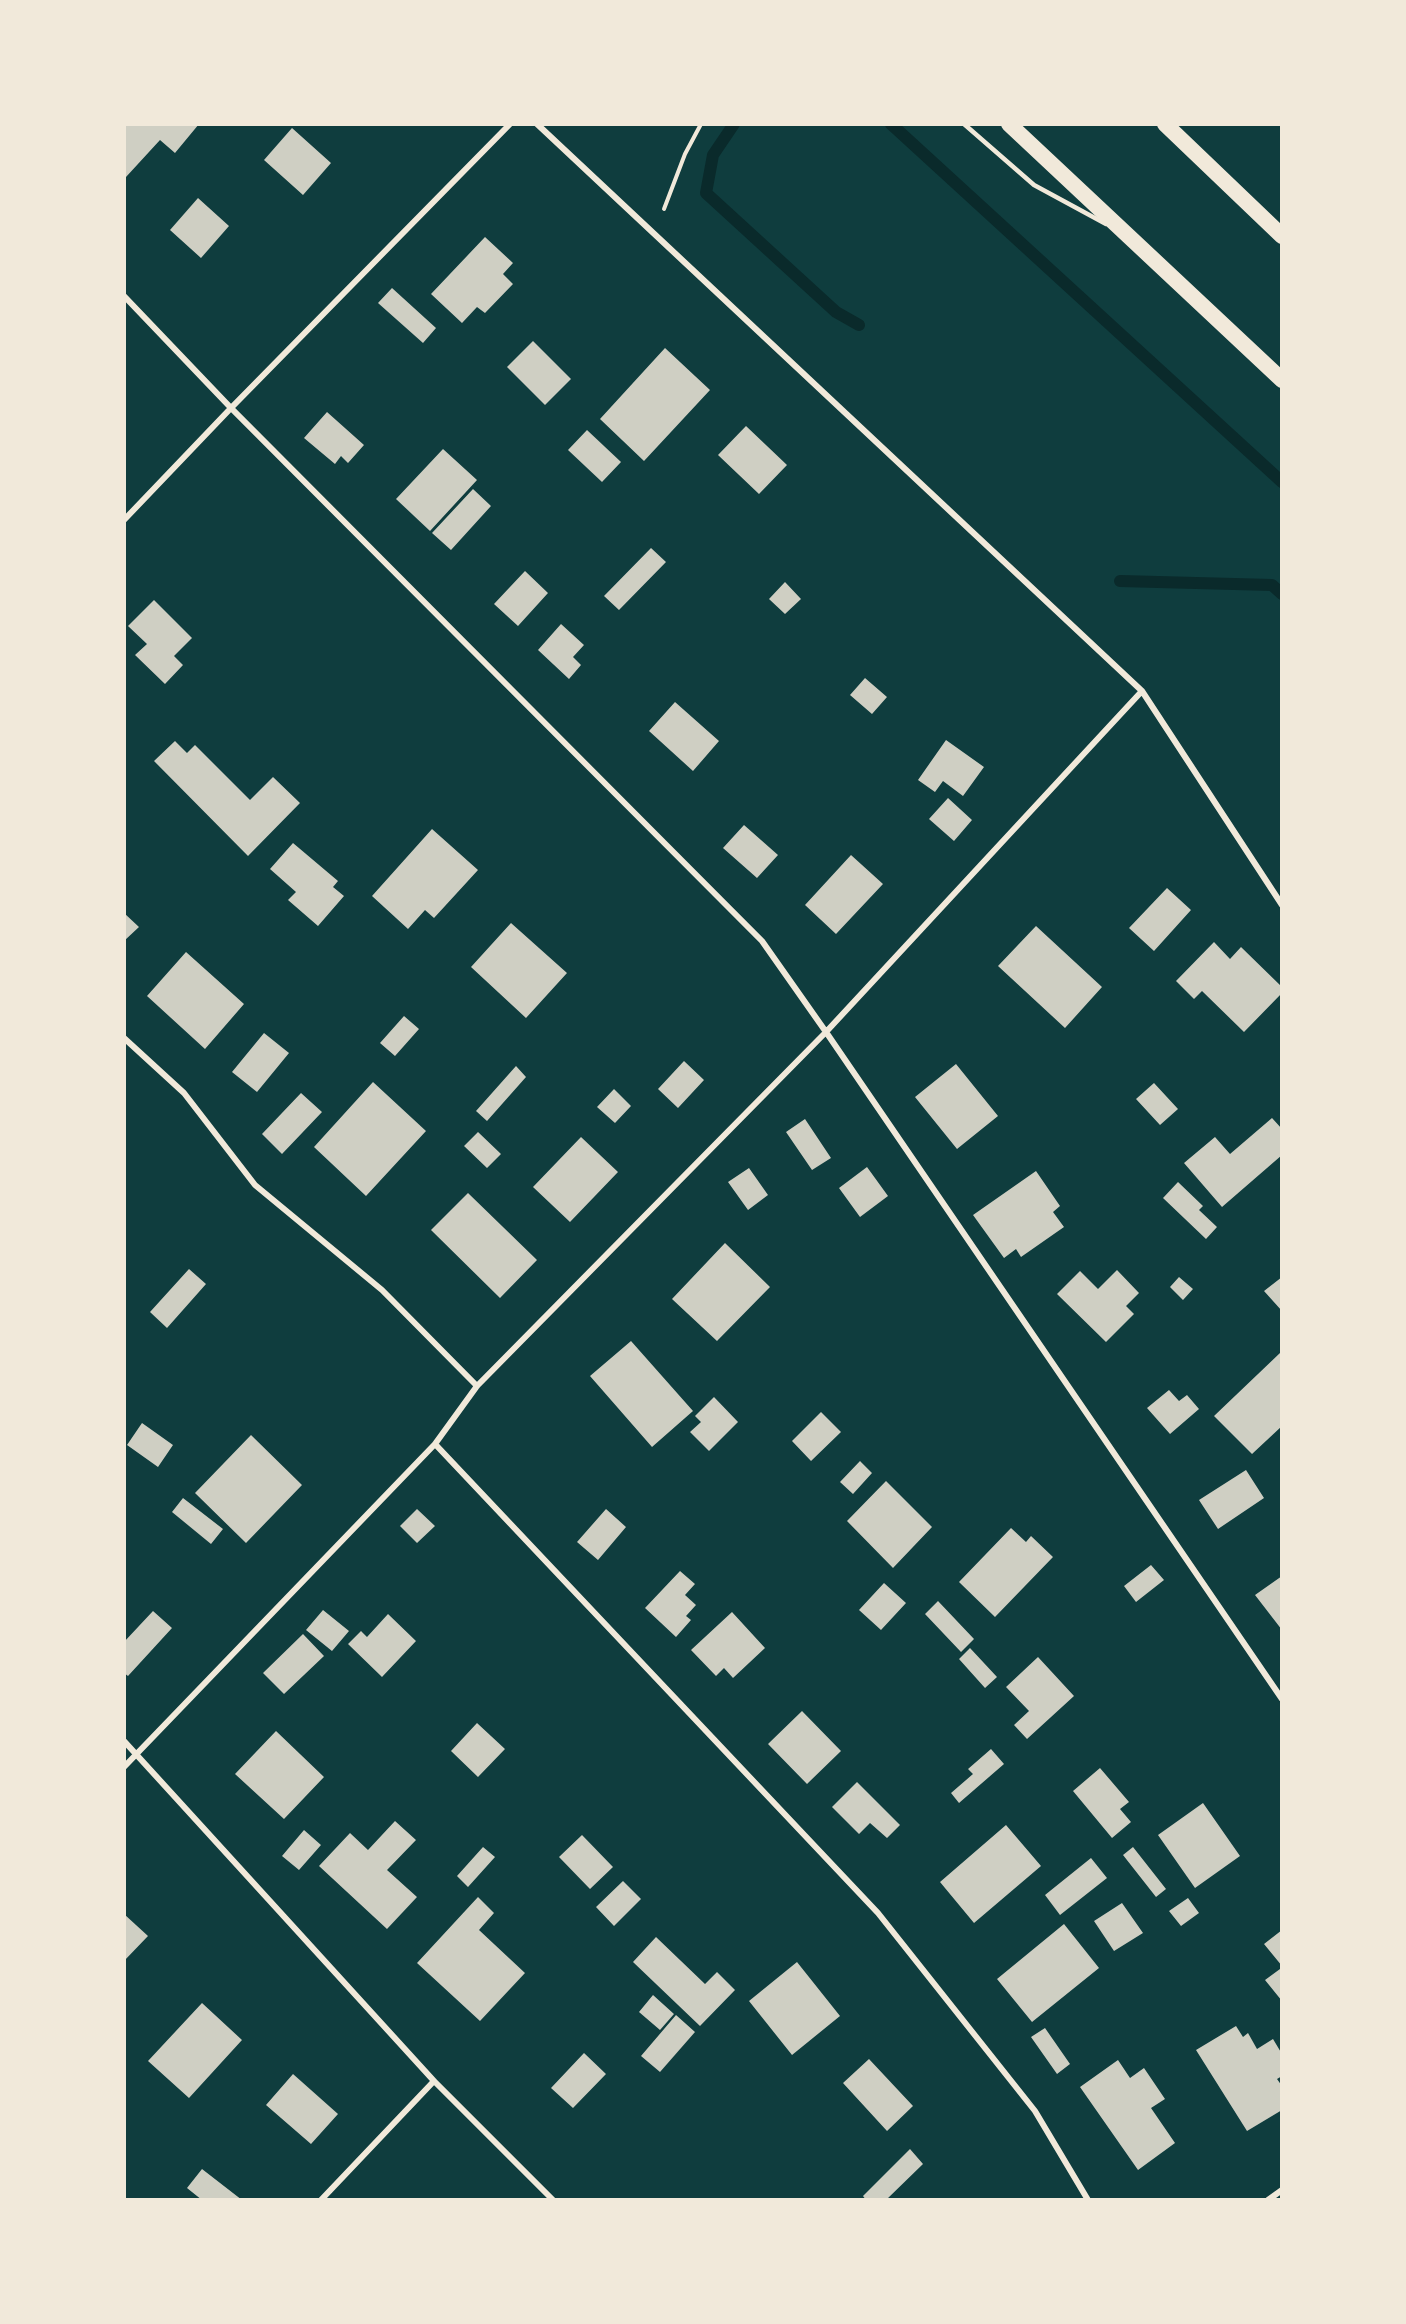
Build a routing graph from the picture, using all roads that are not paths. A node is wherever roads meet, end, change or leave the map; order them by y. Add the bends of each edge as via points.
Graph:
1 (510, 124) edge
2 (537, 124) edge
3 (964, 124) edge
4 (1009, 124) edge
5 (1164, 124) edge
6 (1281, 236) edge
7 (1129, 237) junction
8 (124, 296) edge
9 (1281, 380) edge
10 (231, 408) junction
11 (124, 520) edge
12 (1142, 691) junction
13 (1281, 905) edge
14 (826, 1032) junction
15 (124, 1038) edge
16 (477, 1386) junction
17 (435, 1444) junction
18 (1281, 1699) edge
19 (124, 1741) edge
20 (138, 1754) junction
21 (124, 1767) edge
22 (434, 2081) junction
23 (1281, 2190) edge
24 (321, 2199) edge
25 (553, 2199) edge
26 (1088, 2199) edge
27 (1268, 2199) edge

1 - 10 street
2 - 12 street
3 - 7 lane via 1034,186
4 - 7 highway
5 - 6 highway
7 - 9 highway
8 - 10 street
10 - 11 street
10 - 14 street via 762,941
12 - 13 street
12 - 14 street
14 - 16 street
14 - 18 street
15 - 16 street via 184,1093 255,1185 382,1290
16 - 17 street
17 - 20 street
17 - 26 street via 878,1913 1035,2111
19 - 20 street
20 - 21 street
20 - 22 street
22 - 24 street
22 - 25 street
23 - 27 street

